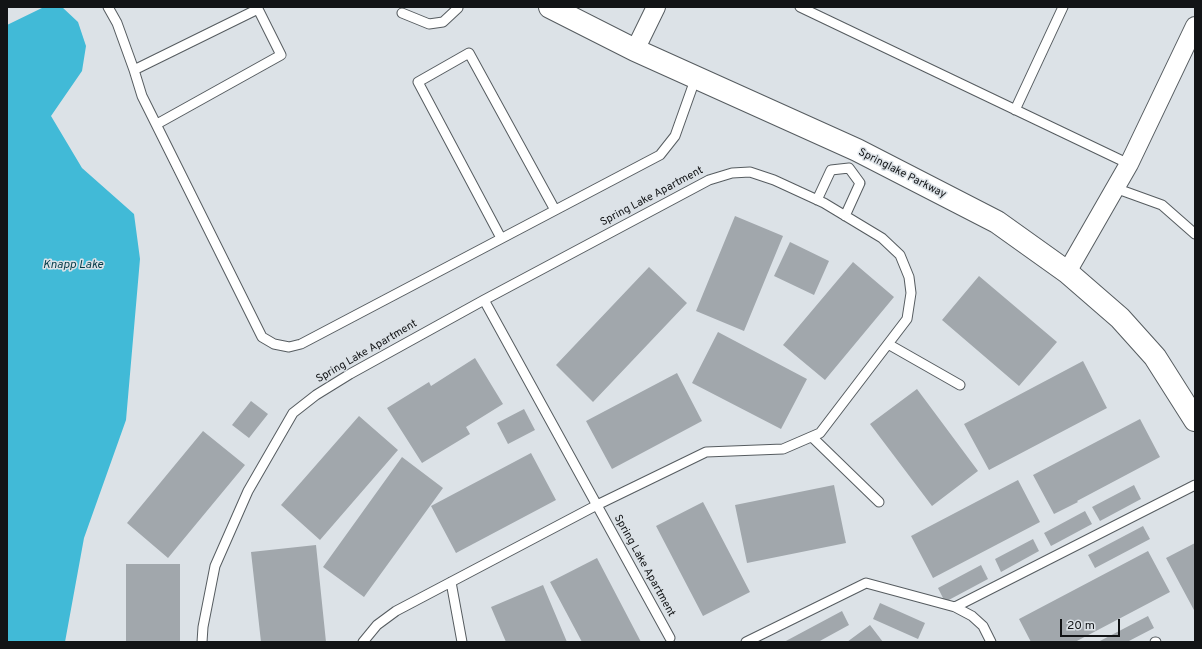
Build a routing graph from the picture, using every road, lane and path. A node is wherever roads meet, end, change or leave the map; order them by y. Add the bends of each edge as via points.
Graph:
1 (108, 7) edge
2 (457, 7) edge
3 (550, 7) edge
4 (656, 7) edge
5 (800, 7) edge
6 (1063, 7) edge
7 (260, 8) edge
8 (402, 13) dead end
9 (1195, 26) edge
10 (635, 50) junction
11 (134, 70) junction
12 (696, 77) junction
13 (1015, 110) junction
14 (157, 124) junction
15 (853, 159) junction
16 (1128, 164) junction
17 (1115, 188) junction
18 (817, 200) junction
19 (555, 210) junction
20 (845, 216) junction
21 (1195, 234) edge
22 (501, 238) junction
23 (1067, 272) junction
24 (484, 300) junction
25 (888, 344) junction
26 (960, 385) dead end
27 (1195, 420) edge
28 (812, 437) junction
29 (1195, 485) edge
30 (879, 502) dead end
31 (597, 506) junction
32 (451, 582) junction
33 (955, 607) junction
34 (670, 638) dead end
35 (202, 642) edge
36 (363, 642) edge
37 (462, 642) edge
38 (746, 642) edge
39 (991, 642) edge

1 - 11 lane via 117,23
2 - 8 lane via 443,22 429,24
3 - 10 street, Springlake Parkway
4 - 10 street
5 - 13 lane
6 - 13 lane
7 - 11 lane
7 - 14 lane via 281,55
9 - 16 street
10 - 12 street, Springlake Parkway
11 - 14 lane via 142,96
12 - 15 street, Springlake Parkway
12 - 19 lane via 675,136 660,155
13 - 16 lane
14 - 22 lane via 262,337 274,344 289,347 301,344
15 - 18 lane via 832,170
15 - 20 lane via 860,183
15 - 23 street, Springlake Parkway via 997,222
16 - 17 street
17 - 21 lane via 1162,205
17 - 23 street
18 - 20 lane, Spring Lake Apartment
18 - 24 lane, Spring Lake Apartment via 750,172 732,173 708,180
19 - 22 lane
19 - 22 lane via 469,53 418,82
20 - 25 lane, Spring Lake Apartment via 882,238 900,255 909,277 911,293 907,319
23 - 27 street, Springlake Parkway via 1120,318 1155,357
24 - 31 lane, Spring Lake Apartment
24 - 35 lane, Spring Lake Apartment via 350,374 293,413 248,492 215,566
25 - 26 lane
25 - 28 lane, Spring Lake Apartment via 820,433
28 - 30 lane
28 - 31 lane, Spring Lake Apartment via 783,448 706,452
29 - 33 lane
31 - 32 lane, Spring Lake Apartment
31 - 34 lane, Spring Lake Apartment
32 - 36 lane, Spring Lake Apartment via 396,611 377,625
32 - 37 lane
33 - 38 lane via 866,583
33 - 39 lane via 972,616 983,626

